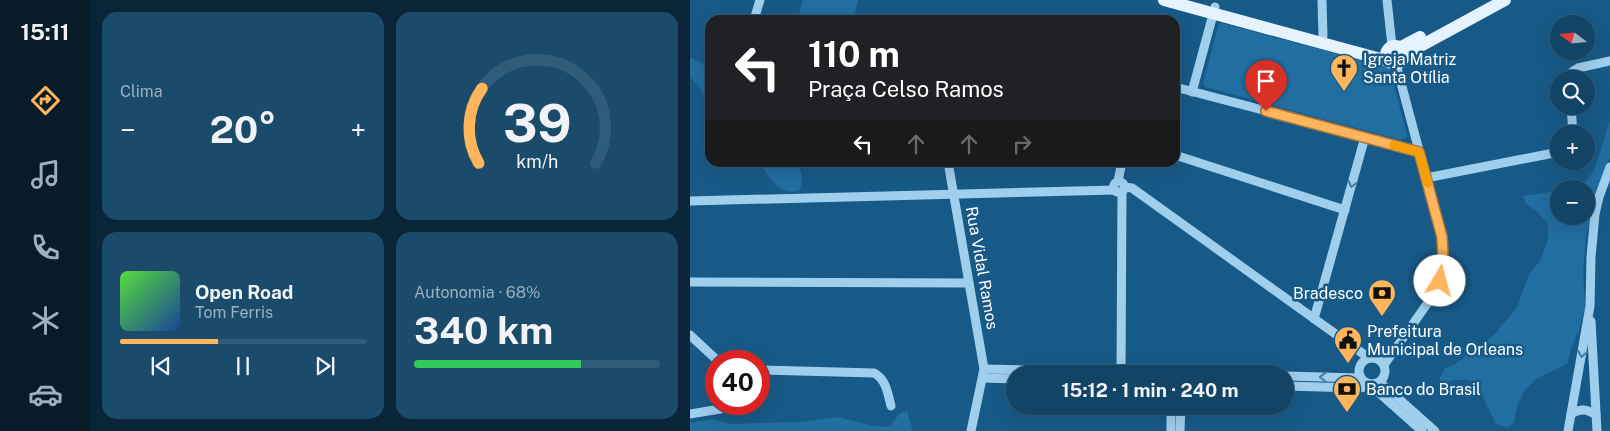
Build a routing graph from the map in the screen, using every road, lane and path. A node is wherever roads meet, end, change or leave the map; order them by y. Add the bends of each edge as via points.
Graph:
1 (760, 0) edge
2 (1167, 0) edge
3 (1190, 0) edge
4 (1322, 0) edge
5 (1387, 0) edge
6 (1488, 0) edge
7 (1506, 0) edge
8 (1214, 10) junction
9 (756, 15) edge
10 (1323, 36) junction
11 (1395, 54) junction
12 (1610, 61) edge
13 (1575, 70) edge
14 (1180, 88) edge
15 (1192, 92) junction
16 (1365, 137) junction
17 (1419, 152) junction
18 (1550, 154) edge
19 (1180, 158) edge
20 (949, 167) edge
21 (1122, 167) edge
22 (1610, 167) edge
23 (1426, 178) junction
24 (1120, 188) junction
25 (954, 194) junction
26 (690, 201) edge
27 (1345, 210) junction
28 (690, 282) edge
29 (970, 283) junction
30 (1590, 306) junction
31 (1314, 319) junction
32 (690, 335) edge
33 (706, 350) edge
34 (1369, 358) junction
35 (1121, 365) edge
36 (1384, 365) junction
37 (770, 370) edge
38 (984, 374) junction
39 (1006, 374) edge
40 (1294, 376) edge
41 (1006, 378) edge
42 (1360, 378) junction
43 (1380, 382) junction
44 (1369, 384) junction
45 (1294, 386) edge
46 (891, 406) dead end
47 (1403, 408) junction
48 (705, 412) edge
49 (690, 414) edge
50 (1572, 414) junction
51 (1171, 415) edge
52 (1180, 415) edge
53 (1596, 415) junction
54 (972, 431) edge
55 (1171, 431) edge
56 (1180, 431) edge
57 (1422, 431) edge
58 (1435, 431) edge
59 (1568, 431) edge
60 (1597, 431) edge

1 - 9 street
2 - 8 main road
3 - 8 main road
4 - 10 street
5 - 11 street
6 - 11 main road
7 - 11 main road
8 - 10 main road
8 - 11 main road
8 - 15 street
10 - 11 main road
11 - 17 street
12 - 13 street
14 - 15 street
15 - 16 street
16 - 17 street
16 -> 27 street
17 - 23 street
18 - 23 street
19 - 27 street
20 - 25 street, Rua Vidal Ramos
21 - 24 street
22 - 30 street via 1594,222
23 - 36 street via 1442,237 1440,281
24 - 25 street
24 - 31 street via 1132,188
24 - 35 street
25 - 26 street
25 - 29 street, Rua Vidal Ramos
27 - 31 street
28 - 29 street
29 - 38 street, Rua Vidal Ramos
30 -> 50 street
30 - 53 street
31 - 34 street
32 - 33 street
34 - 36 street
34 - 42 street via 1360,366
36 - 43 street via 1384,376
37 - 46 street via 874,373 884,382
38 - 39 street
38 - 41 street
38 - 54 street
42 -> 40 street
42 - 44 street
43 - 44 street
43 - 47 street
44 - 45 street via 1357,388
44 - 47 street
47 - 57 street
47 - 58 street
48 - 49 street
50 - 53 street via 1585,410
50 - 59 street
51 - 55 street
52 - 56 street
53 - 60 street

